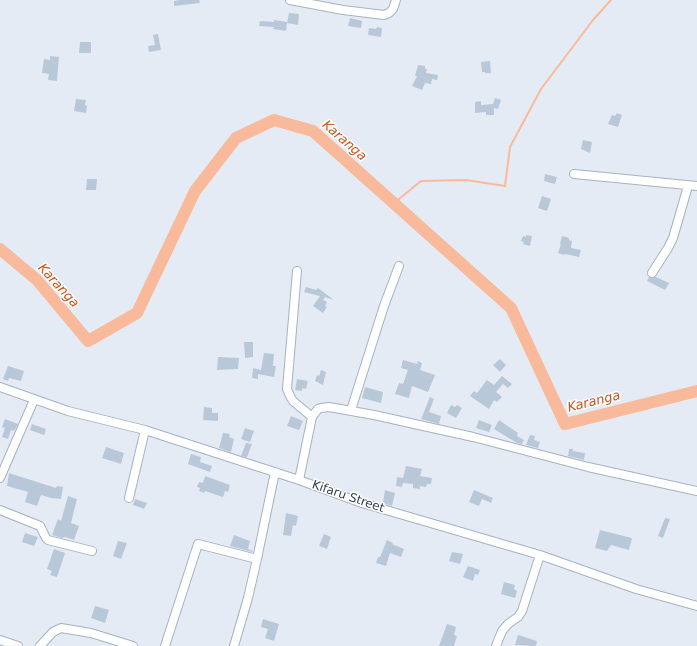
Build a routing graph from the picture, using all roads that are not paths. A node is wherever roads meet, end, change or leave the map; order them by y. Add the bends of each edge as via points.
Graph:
1 (290, 0) edge
2 (396, 0) edge
3 (574, 174) dead end
4 (688, 186) junction
5 (697, 186) edge
6 (399, 266) dead end
7 (298, 271) dead end
8 (652, 273) dead end
9 (0, 387) edge
10 (34, 400) junction
11 (352, 410) junction
12 (312, 417) junction
13 (145, 430) junction
14 (275, 472) junction
15 (0, 478) edge
16 (299, 480) junction
17 (697, 490) edge
18 (129, 498) dead end
19 (0, 510) edge
20 (92, 551) dead end
21 (540, 555) junction
22 (257, 559) junction
23 (697, 606) edge
24 (0, 640) edge
25 (18, 646) edge
26 (40, 646) edge
27 (133, 646) edge
28 (165, 646) edge
29 (234, 646) edge
30 (496, 646) edge

1 - 2 street via 384,15 393,9
3 - 4 street
4 - 5 street
4 - 8 street via 673,238
6 - 11 street
7 - 12 street via 287,389 293,401
9 - 10 street, Kifaru Street
10 - 13 street, Kifaru Street
10 - 15 street
11 - 12 street via 321,408
11 - 17 street via 473,437 588,467
12 - 16 street
13 - 14 street, Kifaru Street
13 - 18 street
14 - 16 street, Kifaru Street
14 - 22 street
16 - 21 street, Kifaru Street via 362,503
19 - 20 street via 40,526 48,540
21 - 23 street, Kifaru Street via 636,589
21 - 30 street via 522,610 518,618 502,631
22 - 28 street via 198,544
22 - 29 street
24 - 25 street
26 - 27 street via 52,632 62,628 91,633

